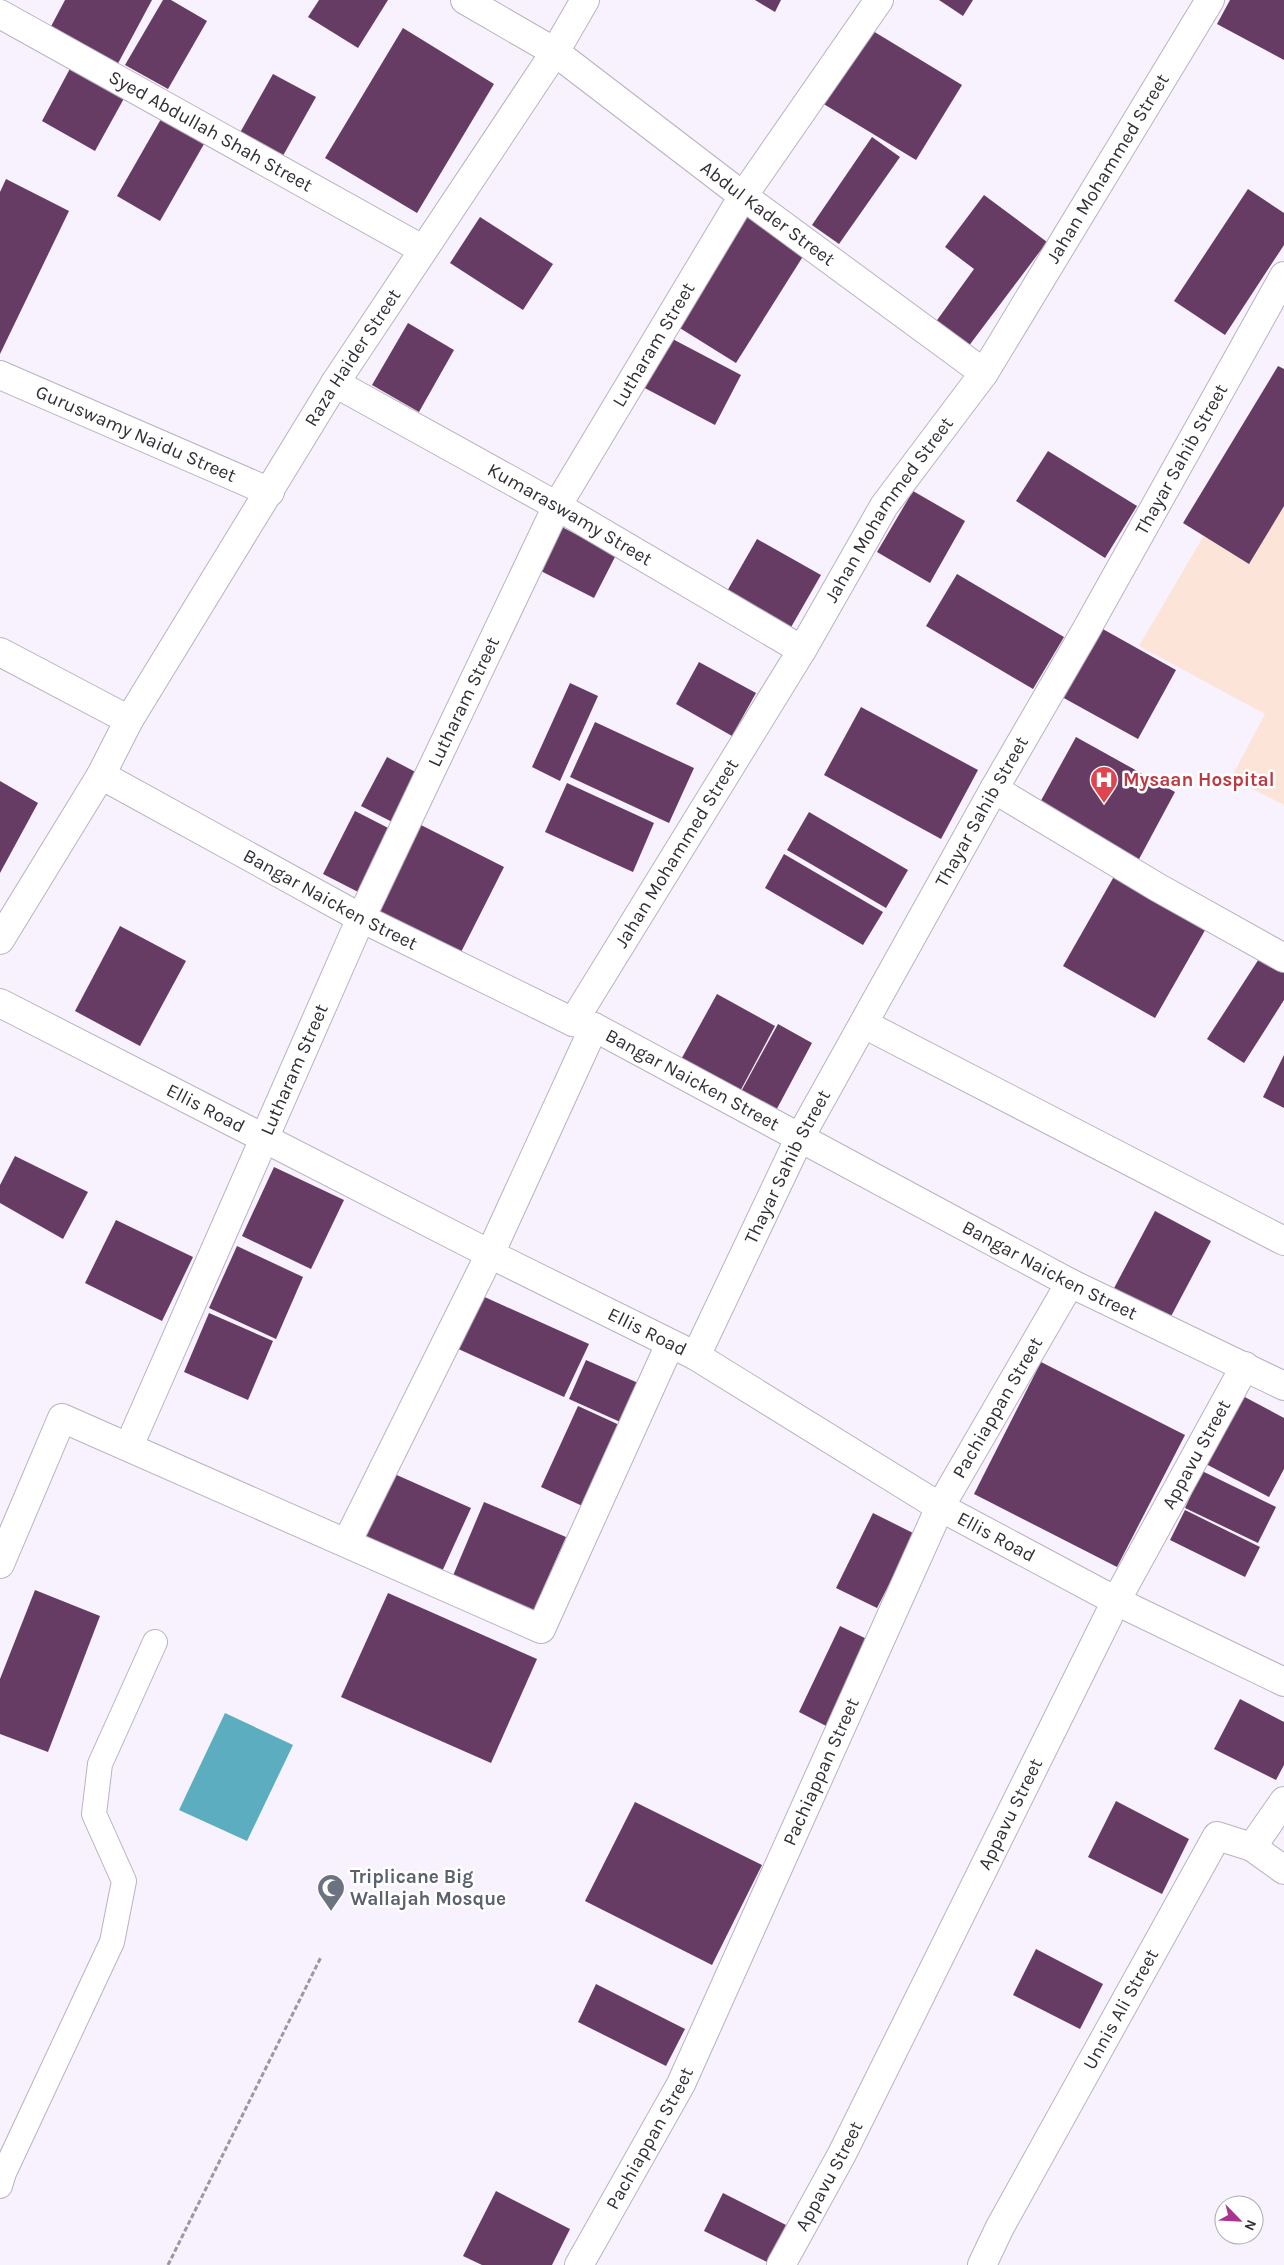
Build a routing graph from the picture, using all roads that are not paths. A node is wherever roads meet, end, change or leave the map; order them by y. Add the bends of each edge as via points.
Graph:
1 (465, 0) edge
2 (585, 0) edge
3 (880, 0) edge
4 (1210, 0) edge
5 (0, 14) edge
6 (555, 52) junction
7 (743, 196) junction
8 (422, 248) junction
9 (1284, 276) edge
10 (984, 373) junction
11 (0, 375) edge
12 (335, 383) junction
13 (270, 492) junction
14 (557, 506) junction
15 (802, 650) junction
16 (0, 652) edge
17 (130, 720) junction
18 (101, 776) junction
19 (994, 789) junction
20 (361, 918) junction
21 (0, 940) edge
22 (1284, 958) edge
23 (0, 1003) edge
24 (584, 1024) junction
25 (864, 1024) junction
26 (264, 1139) junction
27 (800, 1140) junction
28 (1284, 1240) edge
29 (490, 1254) junction
30 (1070, 1283) junction
31 (670, 1344) junction
32 (696, 1356) junction
33 (1245, 1366) junction
34 (1284, 1386) edge
35 (128, 1446) junction
36 (940, 1507) junction
37 (347, 1542) junction
38 (0, 1564) edge
39 (1116, 1601) junction
40 (155, 1642) dead end
41 (1284, 1682) edge
42 (1284, 1801) edge
43 (1252, 1847) junction
44 (1284, 1870) edge
45 (0, 2186) edge
46 (579, 2265) edge
47 (781, 2265) edge
48 (982, 2265) edge

1 - 6 street, Abdul Kader Street
2 - 6 street, Raza Haider Street
3 - 7 street, Lutharam Street
4 - 10 street, Jahan Mohammed Street
5 - 8 street, Syed Abdullah Shah Street
6 - 7 street, Abdul Kader Street
6 - 8 street, Raza Haider Street
7 - 10 street, Abdul Kader Street
7 - 14 street, Lutharam Street
8 - 12 street, Raza Haider Street
9 - 19 street, Thayar Sahib Street
10 - 15 street, Jahan Mohammed Street via 884,506
11 - 13 street, Guruswamy Naidu Street
12 - 13 street, Raza Haider Street
12 - 14 street, Kumaraswamy Street
13 - 17 street, Raza Haider Street
14 - 15 street, Kumaraswamy Street
14 - 20 street, Lutharam Street
15 - 24 street, Jahan Mohammed Street
16 - 17 street
17 - 18 street, Raza Haider Street
18 - 20 street, Bangar Naicken Street
18 - 21 street, Raza Haider Street
19 - 22 street
19 - 25 street, Thayar Sahib Street
20 - 24 street, Bangar Naicken Street
20 - 26 street, Lutharam Street
23 - 26 street, Ellis Road
24 - 27 street, Bangar Naicken Street
24 - 29 street, Jahan Mohammed Street
25 - 27 street, Thayar Sahib Street
25 - 28 street
26 - 29 street, Ellis Road
26 - 35 street, Lutharam Street
27 - 30 street, Bangar Naicken Street
27 - 32 street, Thayar Sahib Street
29 - 31 street, Ellis Road
29 - 37 street, Jahan Mohammed Street
30 - 33 street, Bangar Naicken Street
30 - 36 street, Pachiappan Street
31 - 32 street, Ellis Road
31 - 37 street via 541,1629
32 - 36 street, Ellis Road
33 - 34 street, Bangar Naicken Street
33 - 39 street, Appavu Street
35 - 37 street
35 - 38 street via 62,1418
36 - 39 street, Ellis Road
36 - 46 street, Pachiappan Street via 680,2084
39 - 41 street, Ellis Road
39 - 47 street, Appavu Street via 842,2154
40 - 45 lane via 100,1764 94,1814 124,1881 112,1942
42 - 43 street
43 - 44 street
43 - 48 street, Unnis Ali Street via 1217,1836

